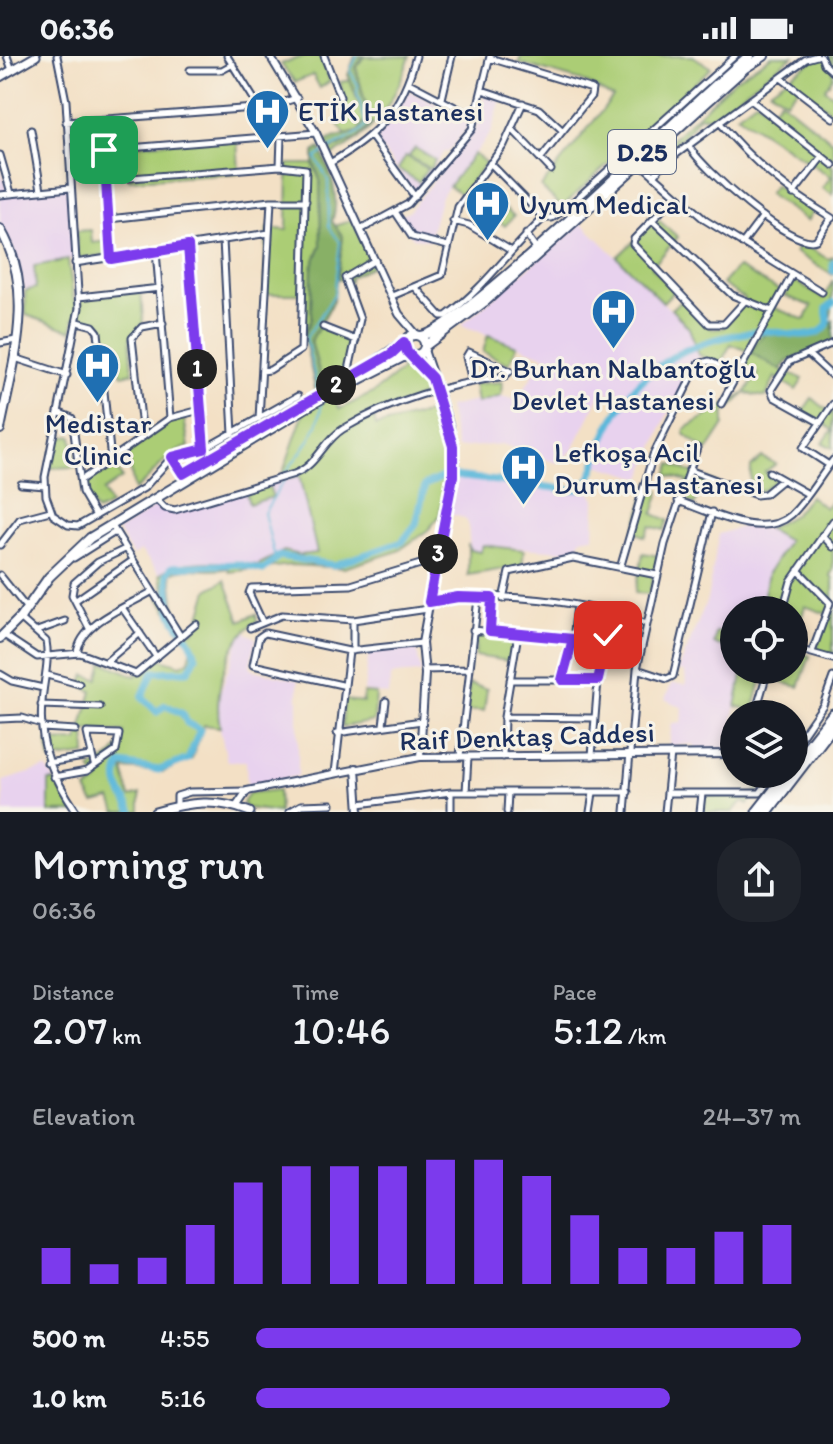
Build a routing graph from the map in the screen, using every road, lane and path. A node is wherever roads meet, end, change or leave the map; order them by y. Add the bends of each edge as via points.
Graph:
1 (7, 56) edge
2 (36, 56) edge
3 (57, 56) edge
4 (227, 56) edge
5 (270, 56) edge
6 (324, 56) edge
7 (416, 56) edge
8 (452, 56) edge
9 (749, 56) edge
10 (764, 56) edge
11 (819, 56) edge
12 (490, 57) edge
13 (732, 57) edge
14 (233, 64) junction
15 (12, 70) junction
16 (190, 70) dead end
17 (833, 72) edge
18 (0, 77) edge
19 (781, 78) junction
20 (409, 83) junction
21 (482, 90) junction
22 (340, 97) dead end
23 (298, 98) junction
24 (442, 99) junction
25 (752, 101) junction
26 (523, 103) junction
27 (259, 107) junction
28 (476, 118) junction
29 (833, 118) edge
30 (102, 120) junction
31 (66, 122) junction
32 (721, 124) junction
33 (512, 129) junction
34 (31, 130) dead end
35 (563, 131) junction
36 (316, 133) junction
37 (371, 136) junction
38 (281, 137) junction
39 (689, 146) junction
40 (104, 150) junction
41 (0, 155) edge
42 (822, 157) junction
43 (541, 158) junction
44 (330, 163) junction
45 (490, 163) junction
46 (640, 163) junction
47 (833, 165) edge
48 (280, 166) junction
49 (551, 170) dead end
50 (654, 176) junction
51 (106, 180) junction
52 (70, 188) junction
53 (41, 190) junction
54 (11, 193) junction
55 (793, 194) junction
56 (0, 195) edge
57 (676, 196) junction
58 (415, 197) junction
59 (271, 201) junction
60 (306, 201) junction
61 (396, 213) junction
62 (763, 216) junction
63 (544, 218) junction
64 (832, 218) edge
65 (109, 219) junction
66 (453, 221) junction
67 (653, 221) junction
68 (0, 229) edge
69 (362, 229) junction
70 (269, 233) junction
71 (526, 234) junction
72 (223, 240) junction
73 (742, 245) junction
74 (188, 246) junction
75 (449, 246) junction
76 (536, 248) junction
77 (510, 250) junction
78 (156, 251) junction
79 (111, 259) junction
80 (375, 260) junction
81 (75, 263) junction
82 (792, 275) junction
83 (415, 287) junction
84 (160, 288) junction
85 (822, 292) dead end
86 (392, 296) junction
87 (79, 297) junction
88 (744, 302) junction
89 (772, 311) junction
90 (399, 314) junction
91 (78, 322) junction
92 (163, 323) junction
93 (323, 327) dead end
94 (418, 335) junction
95 (17, 340) junction
96 (356, 340) junction
97 (405, 341) junction
98 (0, 343) edge
99 (833, 343) edge
100 (424, 348) junction
101 (808, 354) junction
102 (411, 355) junction
103 (14, 358) junction
104 (262, 371) junction
105 (736, 374) junction
106 (67, 375) junction
107 (347, 375) junction
108 (833, 377) edge
109 (331, 378) dead end
110 (432, 378) junction
111 (472, 381) junction
112 (436, 388) junction
113 (327, 392) junction
114 (298, 396) dead end
115 (315, 400) junction
116 (721, 404) dead end
117 (833, 404) edge
118 (200, 410) junction
119 (60, 413) junction
120 (170, 418) junction
121 (259, 420) junction
122 (819, 422) junction
123 (0, 429) edge
124 (233, 434) junction
125 (143, 437) junction
126 (697, 448) dead end
127 (204, 449) junction
128 (172, 457) junction
129 (111, 461) junction
130 (831, 463) edge
131 (689, 470) junction
132 (769, 472) dead end
133 (183, 474) junction
134 (81, 480) junction
135 (782, 480) junction
136 (21, 484) dead end
137 (45, 486) junction
138 (808, 494) junction
139 (154, 497) junction
140 (678, 501) junction
141 (50, 511) junction
142 (712, 512) junction
143 (96, 516) junction
144 (833, 521) edge
145 (113, 528) junction
146 (822, 535) junction
147 (0, 545) edge
148 (833, 547) edge
149 (125, 549) junction
150 (73, 559) dead end
151 (437, 559) junction
152 (132, 561) junction
153 (621, 565) junction
154 (798, 570) junction
155 (0, 575) edge
156 (657, 575) junction
157 (151, 592) junction
158 (788, 596) edge
159 (478, 598) junction
160 (492, 598) junction
161 (503, 599) junction
162 (76, 600) junction
163 (24, 605) junction
164 (577, 605) junction
165 (428, 606) junction
166 (123, 609) junction
167 (20, 618) junction
168 (353, 620) junction
169 (65, 621) dead end
170 (262, 621) junction
171 (196, 624) dead end
172 (647, 624) junction
173 (89, 628) junction
174 (250, 628) dead end
175 (473, 630) junction
176 (37, 631) junction
177 (490, 631) junction
178 (140, 633) junction
179 (518, 634) junction
180 (1, 635) edge
181 (608, 635) dead end
182 (182, 636) junction
183 (573, 639) junction
184 (422, 643) junction
185 (351, 651) junction
186 (808, 651) edge
187 (812, 652) junction
188 (77, 653) junction
189 (155, 655) junction
190 (48, 657) junction
191 (833, 659) edge
192 (106, 661) junction
193 (468, 669) junction
194 (637, 669) junction
195 (424, 670) junction
196 (47, 675) junction
197 (1, 677) edge
198 (833, 677) edge
199 (510, 680) junction
200 (562, 680) junction
201 (598, 680) junction
202 (79, 684) dead end
203 (342, 685) junction
204 (43, 688) junction
205 (386, 701) dead end
206 (41, 705) junction
207 (100, 707) dead end
208 (833, 714) edge
209 (504, 717) junction
210 (594, 718) junction
211 (0, 719) edge
212 (422, 721) junction
213 (383, 725) junction
214 (42, 726) junction
215 (833, 726) edge
216 (76, 730) dead end
217 (808, 731) edge
218 (337, 733) junction
219 (808, 739) edge
220 (671, 754) junction
221 (720, 754) edge
222 (90, 756) junction
223 (460, 756) junction
224 (631, 756) junction
225 (420, 757) junction
226 (468, 757) junction
227 (503, 757) junction
228 (592, 757) junction
229 (47, 763) junction
230 (94, 764) junction
231 (356, 768) junction
232 (335, 773) junction
233 (54, 777) junction
234 (764, 788) edge
235 (776, 788) edge
236 (247, 791) junction
237 (451, 792) junction
238 (466, 792) junction
239 (628, 792) junction
240 (508, 793) junction
241 (593, 793) junction
242 (668, 793) junction
243 (702, 794) junction
244 (331, 804) dead end
245 (359, 804) junction
246 (177, 805) junction
247 (236, 807) junction
248 (77, 812) edge
249 (155, 812) edge
250 (250, 812) edge
251 (289, 812) edge
252 (359, 812) edge
253 (451, 812) edge
254 (507, 812) edge
255 (590, 812) edge
256 (625, 812) edge
257 (665, 812) edge
258 (700, 812) edge
259 (757, 812) edge
260 (767, 812) edge

1 - 15 street
2 - 15 main road
3 - 31 street
4 - 14 street
5 - 23 street
6 - 22 street
7 - 20 street
8 - 24 street
9 - 76 main road, D.25
10 - 46 main road, D.25
11 - 17 street
11 - 19 street
12 - 21 street
12 - 35 street via 593,89
13 - 63 street via 565,209
14 - 16 street via 222,70
14 - 27 street
15 - 18 main road
19 - 25 street
19 - 29 street
20 - 24 street
20 - 37 street via 389,118
21 - 26 street
21 - 28 street
23 - 27 street
23 - 36 street
24 - 28 street
25 - 32 street
25 - 42 street
26 - 33 street
26 - 35 street via 545,112
27 - 30 street
28 - 58 street
30 - 31 street
30 - 40 street
31 - 52 street
32 - 39 street
32 - 55 street via 755,163
33 - 43 street
33 - 45 street
34 - 53 street
35 - 43 street
36 - 38 street
36 - 44 street
37 - 44 street
37 - 58 street
38 - 40 street
38 - 48 street
39 - 50 street
39 - 62 street via 723,184
40 - 51 street
41 - 54 street
42 - 47 street
42 - 55 street
43 - 49 street
44 - 69 street
45 - 63 street
45 - 66 street
46 - 50 street
46 - 100 main road, D.25 via 614,193
48 - 51 street
48 - 60 street via 306,169
50 - 57 street
51 - 65 street
52 - 53 street
52 - 81 street
53 - 54 street
54 - 56 street
55 - 64 street
57 - 67 street
57 - 73 street
58 - 61 street
59 - 60 street
59 - 65 street
59 - 70 street
60 - 104 street via 301,350
61 - 69 street
61 - 75 street via 410,237
62 - 64 street via 811,243
62 - 73 street
63 - 71 street
65 - 79 street
66 - 75 street
66 - 77 street
67 - 88 street
67 - 88 street via 633,244 709,324 724,324
68 - 95 main road via 20,283
69 - 80 street
70 - 72 street
70 - 104 street
71 - 76 street
71 - 77 street
72 - 74 street
72 - 124 street
73 - 82 street
74 - 78 street
74 - 118 street
75 - 83 street via 441,276
76 - 94 main road, D.25 via 439,329
77 - 83 street via 491,279 446,316
78 - 79 street
78 - 84 street
79 - 81 street
80 - 86 street
80 - 96 street via 345,279 360,313
81 - 87 street
82 - 85 street
82 - 89 street
83 - 86 street
84 - 87 street
84 - 92 street
86 - 90 street
87 - 91 street
88 - 89 street
89 - 105 street
90 - 94 street
90 - 97 street
91 - 106 street
91 - 129 street via 98,332
92 - 120 street
92 - 125 street via 140,327 132,338
93 - 96 street
94 - 97 main road, D.25
94 - 100 main road
95 - 98 street
95 - 103 main road
96 - 107 street
97 - 102 main road
97 - 107 main road, D.25 via 391,354
99 - 101 street
100 - 102 main road, D.25
100 - 110 street
101 - 108 street
101 - 122 street via 789,362 771,394
102 - 110 street
102 - 113 main road, D.25
103 - 106 street
103 - 123 main road
104 - 121 street
105 - 116 street
105 - 153 street via 709,361 698,364 653,455
106 - 119 street
107 - 109 street
107 - 113 main road, D.25
110 - 112 street
111 - 111 street via 469,352 510,374
111 - 112 street
112 - 139 street via 334,435 309,467 294,474 175,510
112 - 151 street via 451,433 454,467
113 - 115 main road, D.25
114 - 121 street
115 - 133 main road, D.25
115 - 139 main road, D.25
117 - 122 street
118 - 120 street
118 - 127 street
119 - 134 street via 73,420
119 - 137 street
120 - 125 street
121 - 124 street
122 - 130 street via 803,448
124 - 127 street
125 - 129 street
126 - 131 street
127 - 128 street
128 - 133 street
128 - 143 street via 147,486
129 - 134 street
130 - 138 street
131 - 135 street via 756,495
131 - 140 street
132 - 135 street
133 - 163 main road, D.25 via 78,542
134 - 143 street
135 - 138 street
136 - 137 street
137 - 141 street
138 - 142 street via 774,525 756,526
139 - 145 main road, D.25
140 - 142 street
140 - 156 street
141 - 143 street via 73,527
141 - 147 street via 20,519
142 - 194 street via 673,676 667,679
144 - 146 street
145 - 149 street
145 - 150 street
145 - 167 main road, D.25 via 73,553
146 - 148 street
146 - 154 street
149 - 152 street
149 - 162 street via 76,578
151 - 165 street
151 - 170 street via 351,585 251,588
152 - 157 street
152 - 162 street
153 - 156 street
153 - 161 street via 573,558 511,572
154 - 158 street
154 - 187 street via 830,603
155 - 163 street
156 - 172 street
157 - 166 street
157 - 182 street
159 - 160 street
159 - 165 street
159 - 175 street
160 - 161 street
160 - 177 street
161 - 164 street
162 - 173 street
163 - 180 main road, D.25
164 - 172 street
164 - 183 street
165 - 168 street
165 - 184 street
166 - 173 street
166 - 178 street
167 - 176 street
167 - 180 main road, D.25
168 - 170 street via 287,615
168 - 185 street
169 - 176 street
170 - 174 street
171 - 182 street
172 - 194 street
173 - 188 street
175 - 177 street
175 - 193 street
176 - 190 street via 46,641
177 - 179 street
178 - 189 street
178 - 192 street
179 - 183 street
179 - 199 street
180 - 190 street via 31,654
181 - 201 street
182 - 189 street
183 - 200 street
184 - 185 street
184 - 195 street
185 - 203 street
185 - 203 street via 265,633 259,637 253,662 257,667
186 - 187 street
187 - 191 street
188 - 190 street
188 - 192 street
189 - 192 street via 136,674
190 - 196 street
193 - 195 street
193 - 223 street
194 - 224 street
195 - 212 street
196 - 202 street
196 - 204 street
197 - 204 street
198 - 217 street
199 - 200 street
199 - 209 street
200 - 201 street
201 - 210 street
203 - 218 street
204 - 206 street
205 - 213 street
206 - 207 street
206 - 214 street
208 - 219 highway
209 - 210 street
209 - 227 street
210 - 228 street
211 - 214 street via 22,718
212 - 213 street
212 - 225 street
213 - 218 street
214 - 216 street
214 - 229 street
215 - 260 highway
218 - 232 street
220 - 221 street, Raif Denktaş Caddesi
220 - 224 street, Raif Denktaş Caddesi
220 - 242 street
222 - 229 street
222 - 230 street
222 - 230 street via 88,732 119,734 116,751
223 - 225 street, Raif Denktaş Caddesi
223 - 226 street, Raif Denktaş Caddesi
224 - 228 street, Raif Denktaş Caddesi
224 - 239 street
225 - 231 street, Raif Denktaş Caddesi
226 - 227 street, Raif Denktaş Caddesi
226 - 238 street
227 - 228 street, Raif Denktaş Caddesi
229 - 233 street
230 - 233 street via 87,771
231 - 232 street, Raif Denktaş Caddesi
231 - 245 street
232 - 236 street, Raif Denktaş Caddesi
233 - 248 street
234 - 243 street via 760,793
235 - 259 highway
236 - 246 street via 190,792 177,796
236 - 247 street
237 - 238 street
237 - 245 street
237 - 253 street
238 - 240 street
239 - 241 street
239 - 256 street
240 - 241 street
240 - 254 street
241 - 255 street
242 - 243 street
242 - 257 street
243 - 258 street
244 - 251 street via 301,805
245 - 252 street
246 - 247 main road via 205,801
246 - 249 main road
247 - 250 main road

